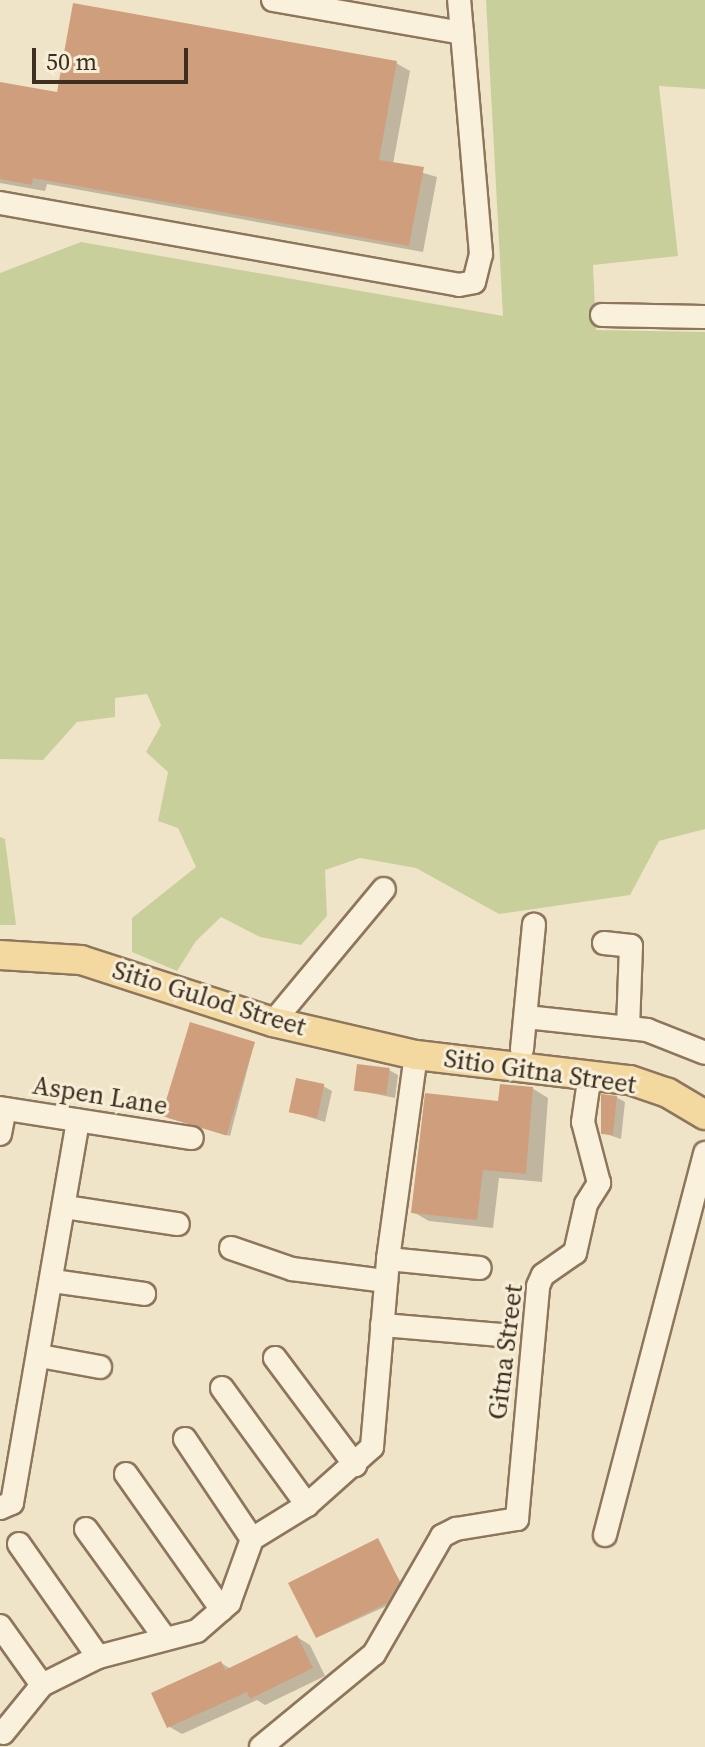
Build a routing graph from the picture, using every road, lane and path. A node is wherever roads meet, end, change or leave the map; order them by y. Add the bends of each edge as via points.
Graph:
1 (273, 0) edge
2 (459, 0) edge
3 (462, 33) junction
4 (0, 203) edge
5 (602, 315) dead end
6 (705, 317) edge
7 (384, 889) dead end
8 (534, 925) dead end
9 (604, 943) dead end
10 (0, 955) edge
11 (526, 1017) junction
12 (273, 1022) junction
13 (628, 1027) junction
14 (522, 1049) dead end
15 (705, 1053) edge
16 (416, 1055) junction
17 (590, 1074) junction
18 (2, 1109) edge
19 (705, 1115) edge
20 (78, 1121) junction
21 (0, 1134) edge
22 (192, 1138) dead end
23 (705, 1153) edge
24 (65, 1207) junction
25 (178, 1224) dead end
26 (231, 1248) dead end
27 (480, 1268) dead end
28 (387, 1270) junction
29 (53, 1281) junction
30 (144, 1294) dead end
31 (382, 1325) junction
32 (502, 1335) dead end
33 (40, 1356) junction
34 (275, 1358) dead end
35 (100, 1367) dead end
36 (222, 1388) dead end
37 (185, 1439) dead end
38 (355, 1465) junction
39 (126, 1474) dead end
40 (307, 1505) junction
41 (0, 1508) edge
42 (86, 1529) dead end
43 (605, 1535) dead end
44 (252, 1539) junction
45 (19, 1544) dead end
46 (222, 1610) junction
47 (0, 1626) edge
48 (165, 1638) junction
49 (98, 1657) junction
50 (42, 1685) junction
51 (3, 1733) dead end
52 (261, 1747) edge

1 - 3 street
2 - 3 street
3 - 4 street via 481,254 474,282 459,285
5 - 6 street
7 - 12 street
8 - 11 street
9 - 13 street via 631,946
10 - 12 main road, Sitio Gulod Street via 81,960
11 - 13 street
11 - 14 street
12 - 16 main road, Sitio Gulod Street
13 - 15 street
16 - 17 main road, Sitio Gitna Street
16 - 28 street
17 - 19 main road, Sitio Gitna Street via 668,1093
17 - 52 street, Gitna Street via 583,1122 598,1191 586,1204 575,1253 543,1275 538,1286 517,1519 442,1536 374,1654
18 - 20 street, Aspen Lane
18 - 21 street
20 - 22 street, Aspen Lane
20 - 24 street
23 - 43 street
24 - 25 street
24 - 29 street
26 - 28 street via 292,1269
27 - 28 street
28 - 31 street
29 - 30 street
29 - 33 street
31 - 32 street
31 - 38 street via 372,1447
33 - 35 street
33 - 41 street via 12,1503
34 - 38 street
36 - 40 street
37 - 44 street
38 - 40 street
39 - 46 street
40 - 44 street
42 - 48 street
44 - 46 street
45 - 49 street
46 - 48 street via 197,1631
47 - 50 street
48 - 49 street
49 - 50 street
50 - 51 street

